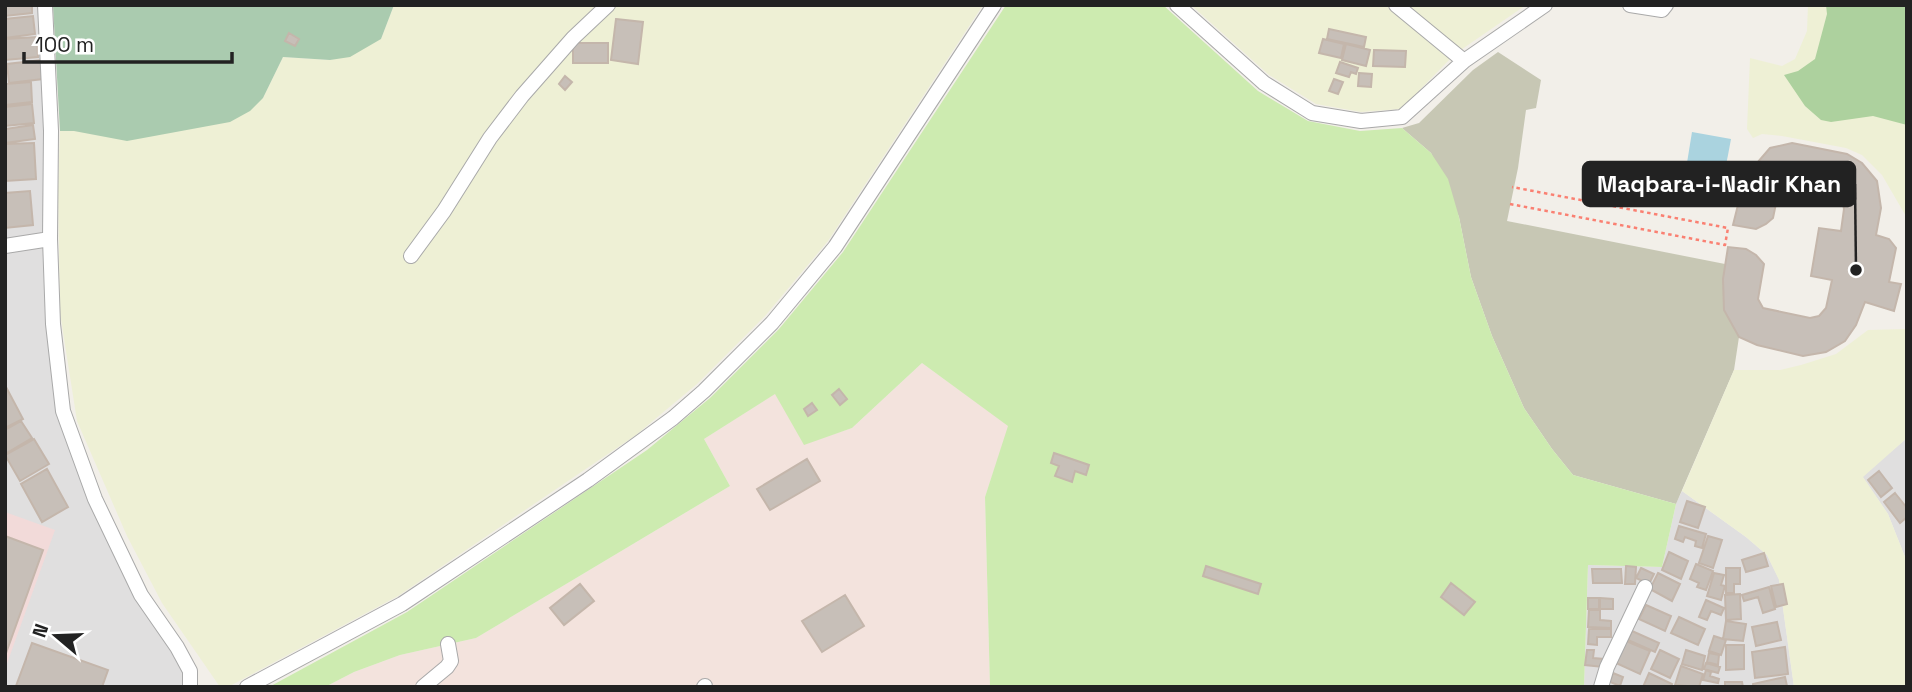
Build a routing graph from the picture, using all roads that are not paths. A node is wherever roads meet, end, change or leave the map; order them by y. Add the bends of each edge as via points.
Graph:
1 (45, 5) edge
2 (608, 5) edge
3 (994, 5) edge
4 (1177, 5) edge
5 (1396, 5) edge
6 (1545, 5) edge
7 (1630, 5) edge
8 (1666, 5) edge
9 (1464, 61) junction
10 (50, 239) junction
11 (5, 246) edge
12 (411, 256) dead end
13 (1645, 587) dead end
14 (447, 644) dead end
15 (266, 683) edge
16 (190, 687) edge
17 (247, 687) edge
18 (422, 687) edge
19 (1601, 687) edge

1 - 10 street
2 - 12 street via 522,96
3 - 15 street via 835,247 772,323 704,391 599,473 402,604
4 - 9 street via 1264,83 1312,113 1361,121 1402,117
5 - 9 street
6 - 9 street
7 - 8 street via 1662,10
10 - 11 street
10 - 16 street via 63,411 95,499 142,595 190,671
13 - 19 street
14 - 18 street via 451,661
15 - 17 street

